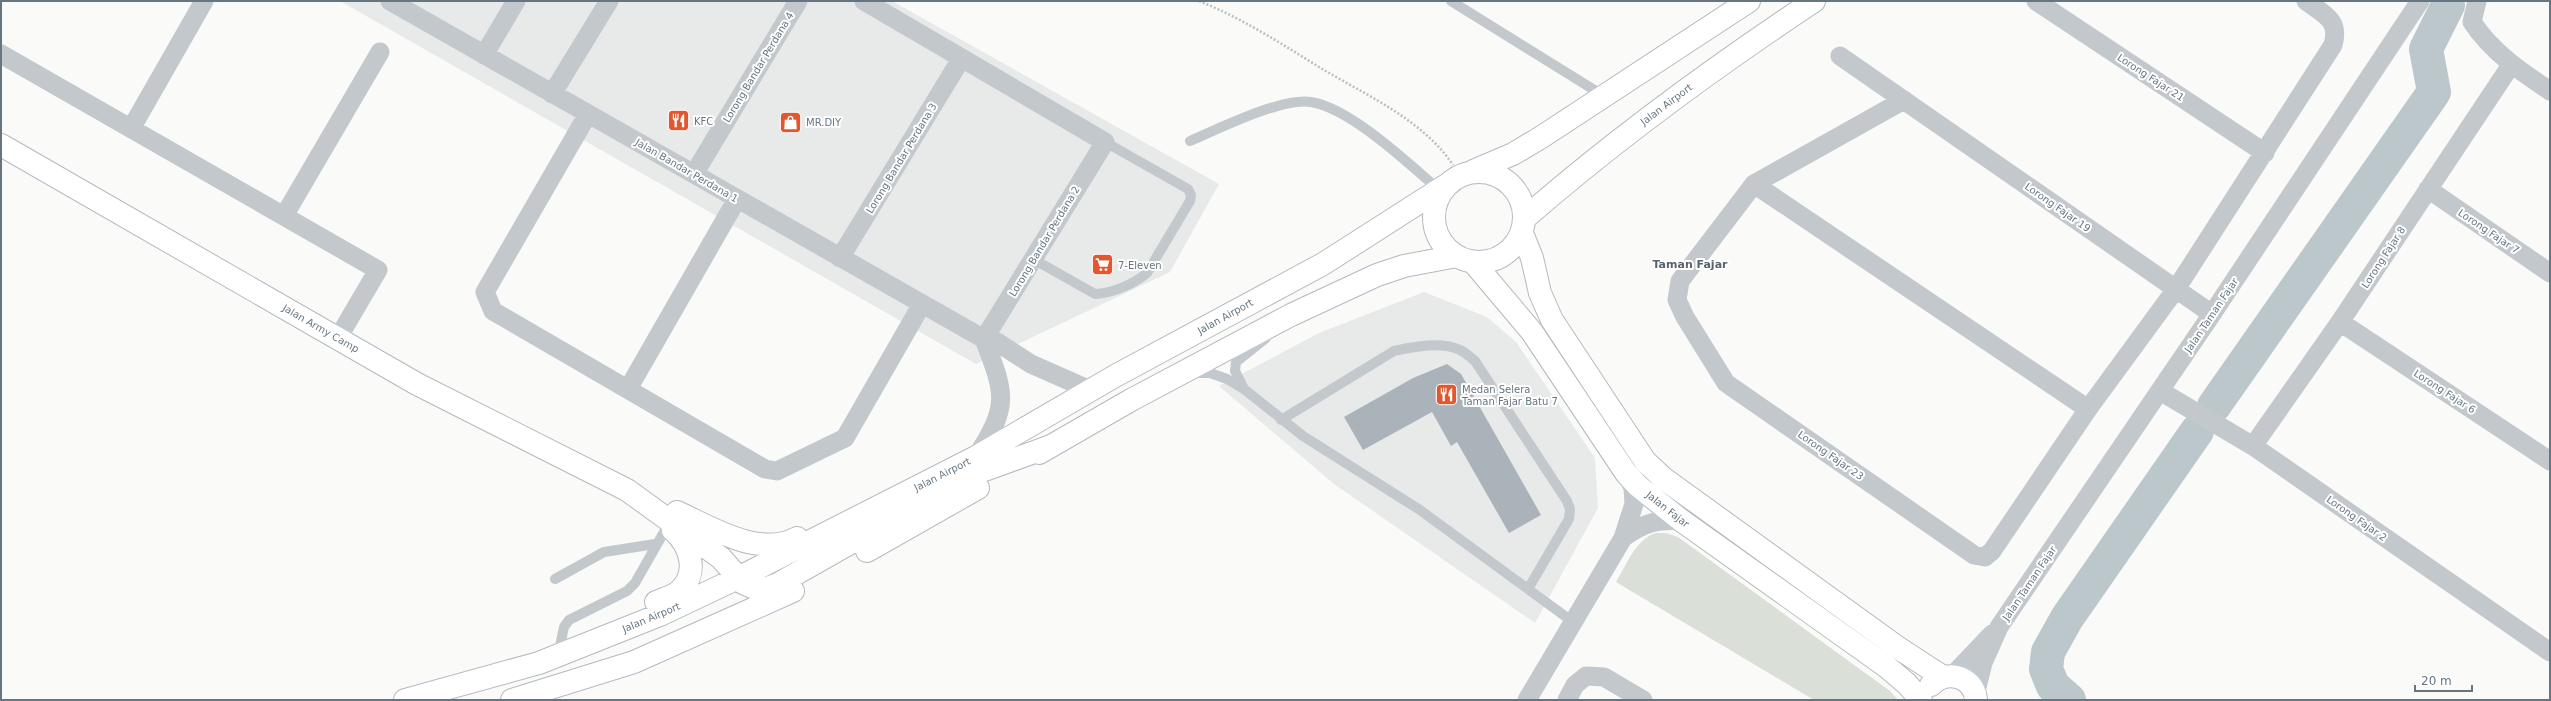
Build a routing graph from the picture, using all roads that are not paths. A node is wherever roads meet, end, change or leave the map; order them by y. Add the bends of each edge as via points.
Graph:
1 (204, 1) edge
2 (390, 1) edge
3 (516, 1) edge
4 (609, 1) edge
5 (798, 1) edge
6 (864, 1) edge
7 (1451, 1) edge
8 (1750, 1) edge
9 (1814, 1) edge
10 (2036, 1) edge
11 (2306, 1) edge
12 (2420, 1) edge
13 (2477, 1) edge
14 (380, 52) dead end
15 (1, 54) edge
16 (484, 55) junction
17 (1840, 56) dead end
18 (961, 59) junction
19 (2511, 65) junction
20 (2550, 91) edge
21 (552, 94) junction
22 (1604, 96) junction
23 (1904, 100) junction
24 (588, 114) junction
25 (132, 128) junction
26 (1190, 141) dead end
27 (1105, 142) junction
28 (1, 145) edge
29 (2265, 153) junction
30 (694, 174) junction
31 (1455, 180) junction
32 (1754, 184) junction
33 (2428, 189) junction
34 (737, 199) junction
35 (284, 216) junction
36 (1524, 225) junction
37 (840, 258) junction
38 (1033, 259) junction
39 (1465, 259) junction
40 (2550, 273) edge
41 (2176, 289) junction
42 (922, 304) junction
43 (2212, 314) junction
44 (1291, 315) junction
45 (2340, 322) junction
46 (338, 338) junction
47 (984, 339) junction
48 (1176, 376) junction
49 (628, 389) junction
50 (1244, 389) junction
51 (1090, 390) junction
52 (2160, 391) junction
53 (2088, 409) junction
54 (1281, 420) junction
55 (1051, 446) junction
56 (2253, 446) junction
57 (976, 457) junction
58 (2550, 461) edge
59 (1626, 473) junction
60 (627, 490) junction
61 (889, 501) junction
62 (644, 503) junction
63 (1682, 521) junction
64 (668, 525) junction
65 (1623, 538) junction
66 (655, 544) junction
67 (740, 577) junction
68 (555, 579) dead end
69 (1528, 589) junction
70 (1573, 622) junction
71 (1999, 627) junction
72 (560, 646) junction
73 (2550, 652) edge
74 (511, 670) junction
75 (1948, 676) junction
76 (1976, 697) edge
77 (515, 699) edge
78 (406, 700) edge
79 (1526, 700) edge
80 (1567, 700) edge
81 (1643, 700) edge
82 (1921, 700) edge
83 (1926, 700) edge

1 - 25 street
2 - 16 street, Jalan Bandar Perdana 1
3 - 16 street
4 - 21 street
5 - 30 street, Lorong Bandar Perdana 4
6 - 18 street
7 - 22 lane
8 - 22 main road, Jalan Airport
9 - 36 main road, Jalan Airport via 1689,85 1572,176
10 - 29 street, Lorong Fajar 21
11 - 29 street via 2331,19 2337,32 2333,45
12 - 43 street, Jalan Taman Fajar
13 - 19 street via 2472,22
14 - 35 street
15 - 25 street
16 - 21 street, Jalan Bandar Perdana 1
17 - 23 street, Lorong Fajar 19
18 - 27 street
18 - 37 street, Lorong Bandar Perdana 3
19 - 20 street
19 - 33 street, Lorong Fajar 8
21 - 24 street, Jalan Bandar Perdana 1
22 - 31 main road, Jalan Airport via 1513,154
23 - 32 street
23 - 41 street, Lorong Fajar 19
24 - 30 street, Jalan Bandar Perdana 1
24 - 49 street via 485,292 493,311
25 - 35 street
26 - 31 lane via 1286,104 1311,102 1337,111 1387,145
27 - 38 street, Lorong Bandar Perdana 2
27 - 38 lane via 1188,190 1191,195 1190,201 1147,273 1139,280 1096,294
28 - 46 main road, Jalan Army Camp
29 - 41 street
30 - 34 street, Jalan Bandar Perdana 1
31 - 36 main road via 1489,172 1516,188 1523,202
31 - 39 main road via 1436,201 1434,222 1442,242
31 - 51 main road, Jalan Airport via 1323,264
32 - 53 street
32 - 53 street, Lorong Fajar 23 via 1680,281 1677,300 1685,317 1726,383 1974,555 1985,557 1992,551
33 - 40 street, Lorong Fajar 7
33 - 45 street, Lorong Fajar 8
34 - 37 street, Jalan Bandar Perdana 1
34 - 49 street
35 - 46 street via 378,270
36 - 39 main road via 1514,246 1503,256 1488,261
36 - 75 main road via 1540,293 1552,320 1645,461 1663,478 1897,647
37 - 42 street, Jalan Bandar Perdana 1
38 - 47 street, Lorong Bandar Perdana 2
39 - 44 main road via 1404,266 1377,275
39 - 59 main road, Jalan Fajar via 1532,332
41 - 43 street, Lorong Fajar 19
41 - 53 street
42 - 47 street, Jalan Bandar Perdana 1
42 - 49 street via 844,438 777,471 765,469
43 - 52 street, Jalan Taman Fajar
44 - 48 main road
44 - 50 lane via 1236,362 1235,371
45 - 56 street, Lorong Fajar 8
45 - 58 street, Lorong Fajar 6
46 - 60 main road, Jalan Army Camp via 417,384
47 - 51 street, Jalan Bandar Perdana 1 via 997,342 1031,364
47 - 57 street via 1002,392 1002,406 991,435
48 - 50 lane via 1196,372 1210,373
48 - 55 main road
50 - 54 lane
51 - 57 main road, Jalan Airport
52 - 56 street, Lorong Fajar 2
52 - 71 street, Jalan Taman Fajar
54 - 69 lane via 1420,510
54 - 69 lane via 1394,351 1411,347 1445,346 1460,350 1475,360 1570,509 1569,519
55 - 67 main road via 968,476 778,584 767,588 752,587 743,583
55 - 77 main road via 788,594 634,662
56 - 73 street, Lorong Fajar 2
57 - 61 main road, Jalan Airport
59 - 63 main road, Jalan Fajar via 1638,486
59 - 65 street via 1633,488 1634,504
60 - 61 main road via 704,526 763,545 778,545 795,540 865,503
60 - 62 main road, Jalan Army Camp
61 - 67 main road, Jalan Airport
62 - 64 main road
62 - 67 main road via 704,545
63 - 65 street via 1649,522
63 - 82 main road, Jalan Fajar via 1887,667
64 - 66 lane
64 - 72 main road via 684,541 691,560 687,579 681,588 676,593
65 - 70 street
66 - 68 lane via 604,552
66 - 72 lane via 635,583 627,591 569,620 564,627
67 - 74 main road, Jalan Airport via 662,614 539,663
69 - 70 lane
70 - 79 street
71 - 75 street
71 - 76 street via 1983,663
72 - 74 main road
74 - 78 main road, Jalan Airport
75 - 76 main road via 1967,682
75 - 83 main road via 1930,687
80 - 81 street via 1575,685 1586,676 1604,677

